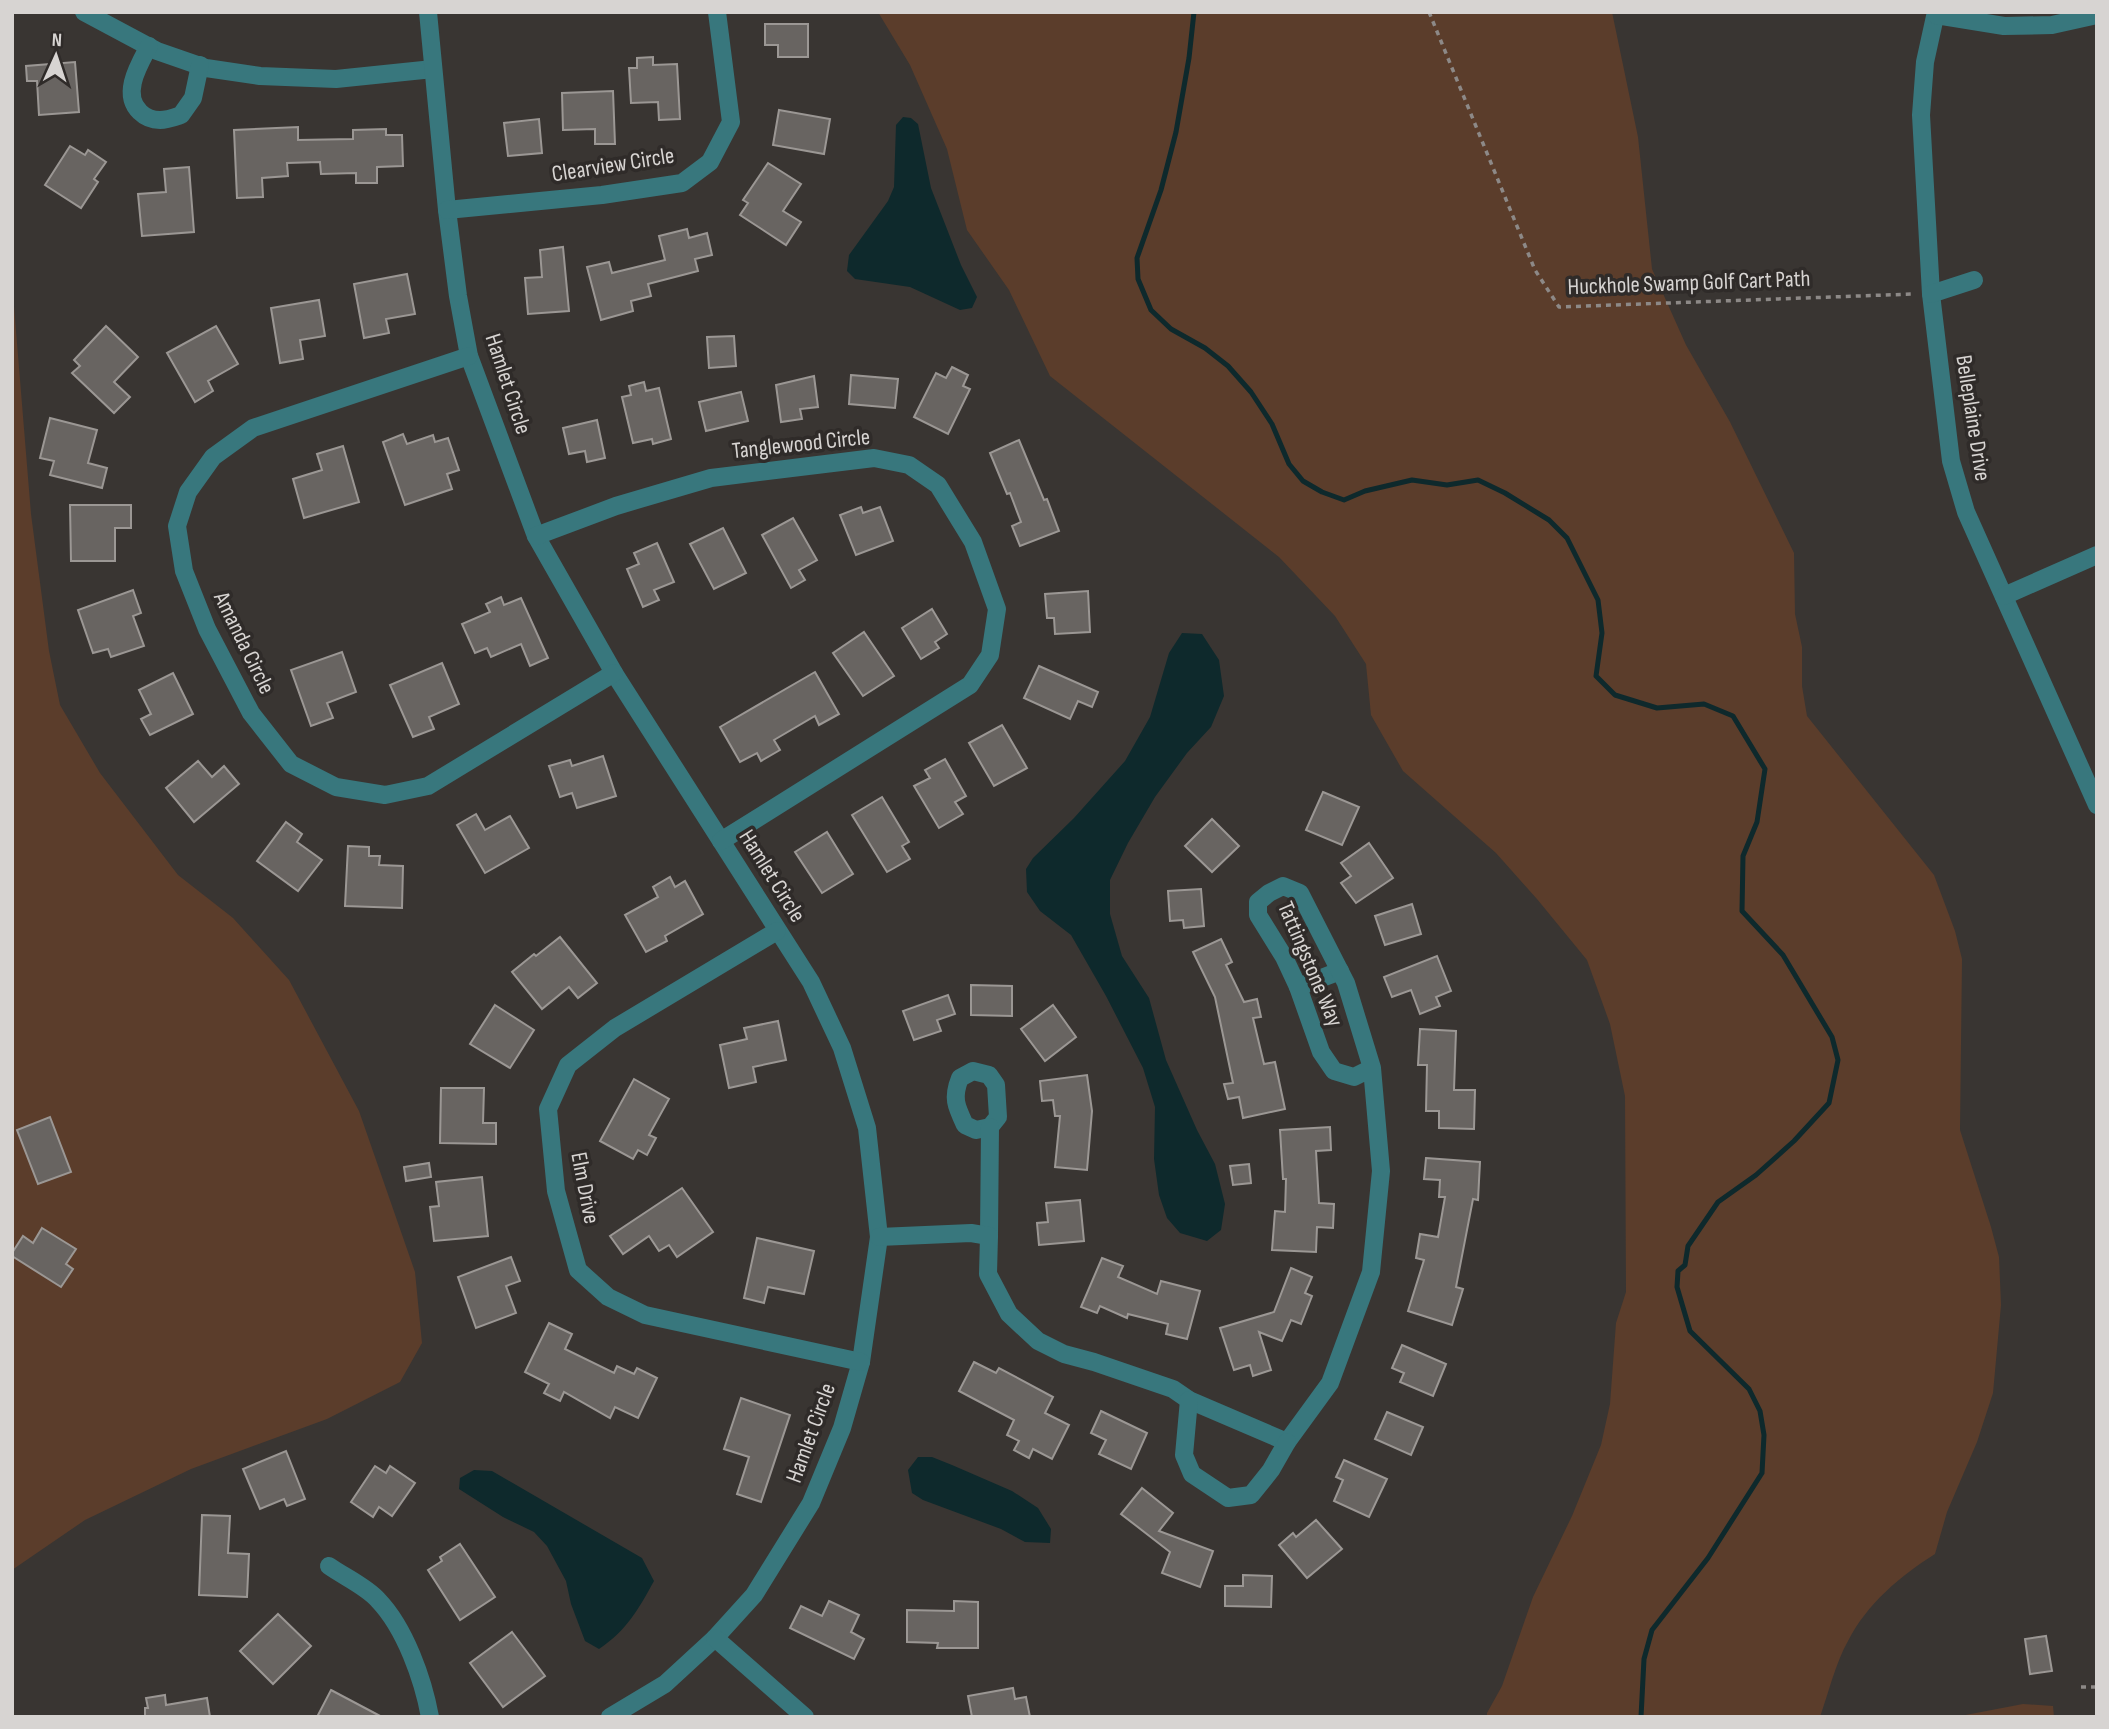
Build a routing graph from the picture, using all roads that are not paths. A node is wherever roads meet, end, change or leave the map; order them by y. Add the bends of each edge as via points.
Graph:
1 (84, 12) edge
2 (428, 12) edge
3 (717, 12) edge
4 (1936, 13) edge
5 (2097, 15) edge
6 (149, 46) junction
7 (200, 65) junction
8 (433, 69) junction
9 (447, 210) junction
10 (1974, 280) dead end
11 (1931, 294) junction
12 (469, 356) junction
13 (536, 536) junction
14 (2097, 555) edge
15 (2004, 596) junction
16 (614, 673) junction
17 (2097, 805) edge
18 (721, 841) junction
19 (777, 931) junction
20 (1340, 971) junction
21 (1298, 986) junction
22 (1372, 1068) junction
23 (990, 1127) dead end
24 (879, 1237) junction
25 (989, 1237) junction
26 (861, 1363) junction
27 (1189, 1401) junction
28 (1287, 1442) junction
29 (329, 1566) dead end
30 (715, 1638) junction
31 (430, 1717) edge
32 (610, 1717) edge
33 (805, 1717) edge

1 - 6 street
2 - 8 street, Hamlet Circle
3 - 9 street, Clearview Circle via 731,122 710,162 682,183
4 - 5 street via 2004,26 2052,25
4 - 11 street, Belleplaine Drive via 1925,62 1921,116
6 - 7 street
6 - 7 street via 135,72 132,90 134,106 145,117 160,120 181,115 193,99
7 - 8 street via 260,76 336,79
8 - 9 street, Hamlet Circle
9 - 12 street, Hamlet Circle
10 - 11 street
11 - 15 street, Belleplaine Drive via 1951,461 1966,512
12 - 13 street, Hamlet Circle
12 - 16 street, Amanda Circle via 253,428 213,457 188,492 177,526 184,571 207,629 251,713 291,764 336,787 385,795 428,786
13 - 16 street, Hamlet Circle
13 - 18 street, Tanglewood Circle via 711,478 874,458 909,465 938,485 973,542 997,609 989,654 970,685
14 - 15 street
15 - 17 street, Belleplaine Drive
16 - 18 street, Hamlet Circle
18 - 19 street, Hamlet Circle
19 - 24 street, Hamlet Circle via 811,982 842,1048 867,1128
19 - 26 street, Elm Drive via 615,1027 568,1065 548,1109 556,1191 578,1270 608,1297 645,1315
20 - 21 street
20 - 21 street, Tattingstone Way via 1300,892 1283,886 1258,902 1258,915
20 - 22 street, Tattingstone Way
21 - 22 street, Tattingstone Way via 1321,1052 1334,1071 1354,1077
22 - 28 street, Tattingstone Way via 1381,1171 1371,1272 1330,1383
23 - 25 street
24 - 25 street via 971,1233
24 - 26 street, Hamlet Circle
25 - 27 street via 988,1275 1009,1314 1038,1341 1064,1354 1173,1389
26 - 30 street, Hamlet Circle via 842,1428 811,1503 754,1595
27 - 28 street
27 - 28 street, Tattingstone Way via 1184,1455 1192,1474 1228,1498 1251,1495
29 - 31 street via 377,1599 405,1638
30 - 32 street, Hamlet Circle via 665,1684
30 - 33 street

